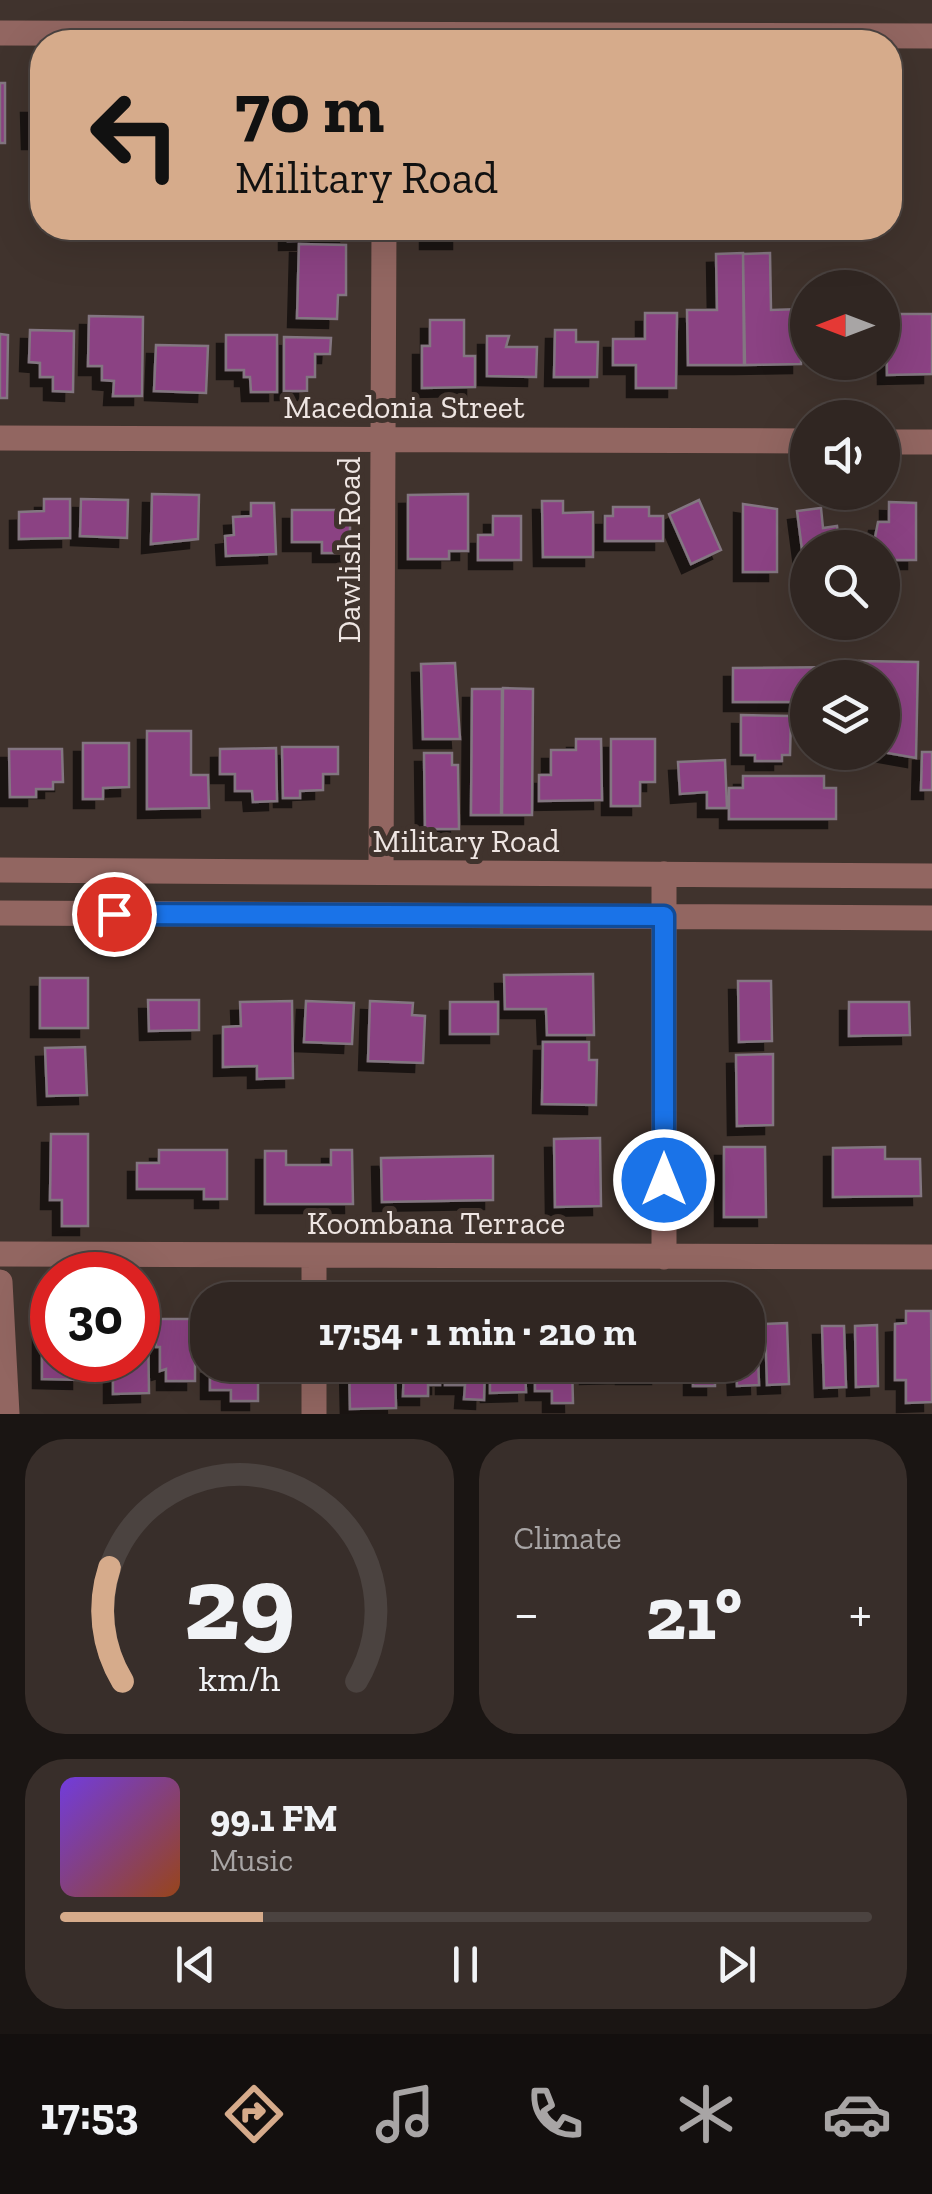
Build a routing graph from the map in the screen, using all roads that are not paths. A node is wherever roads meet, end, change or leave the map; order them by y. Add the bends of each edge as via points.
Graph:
1 (0, 32) edge
2 (30, 33) edge
3 (902, 36) edge
4 (932, 36) edge
5 (384, 240) edge
6 (0, 438) edge
7 (382, 439) junction
8 (790, 441) edge
9 (900, 442) edge
10 (932, 442) edge
11 (0, 870) edge
12 (381, 872) junction
13 (664, 874) junction
14 (932, 876) edge
15 (0, 914) edge
16 (664, 916) junction
17 (932, 918) edge
18 (0, 1254) edge
19 (314, 1255) junction
20 (664, 1257) junction
21 (932, 1257) edge
22 (0, 1282) edge
23 (314, 1282) edge
24 (314, 1382) edge
25 (7, 1414) edge
26 (314, 1414) edge

1 - 2 street
3 - 4 street
5 - 7 street, Dawlish Road
6 - 7 street, Macedonia Street
7 - 8 street, Macedonia Street
7 - 12 street, Dawlish Road
9 - 10 street
11 - 12 street, Military Road
12 - 13 street, Military Road
13 - 14 street, Military Road
13 - 16 street
15 - 16 street
16 - 17 street
16 - 20 street
18 - 19 street, Koombana Terrace
19 - 20 street, Koombana Terrace
19 - 23 street
20 - 21 street, Koombana Terrace
22 - 25 street
24 - 26 street

